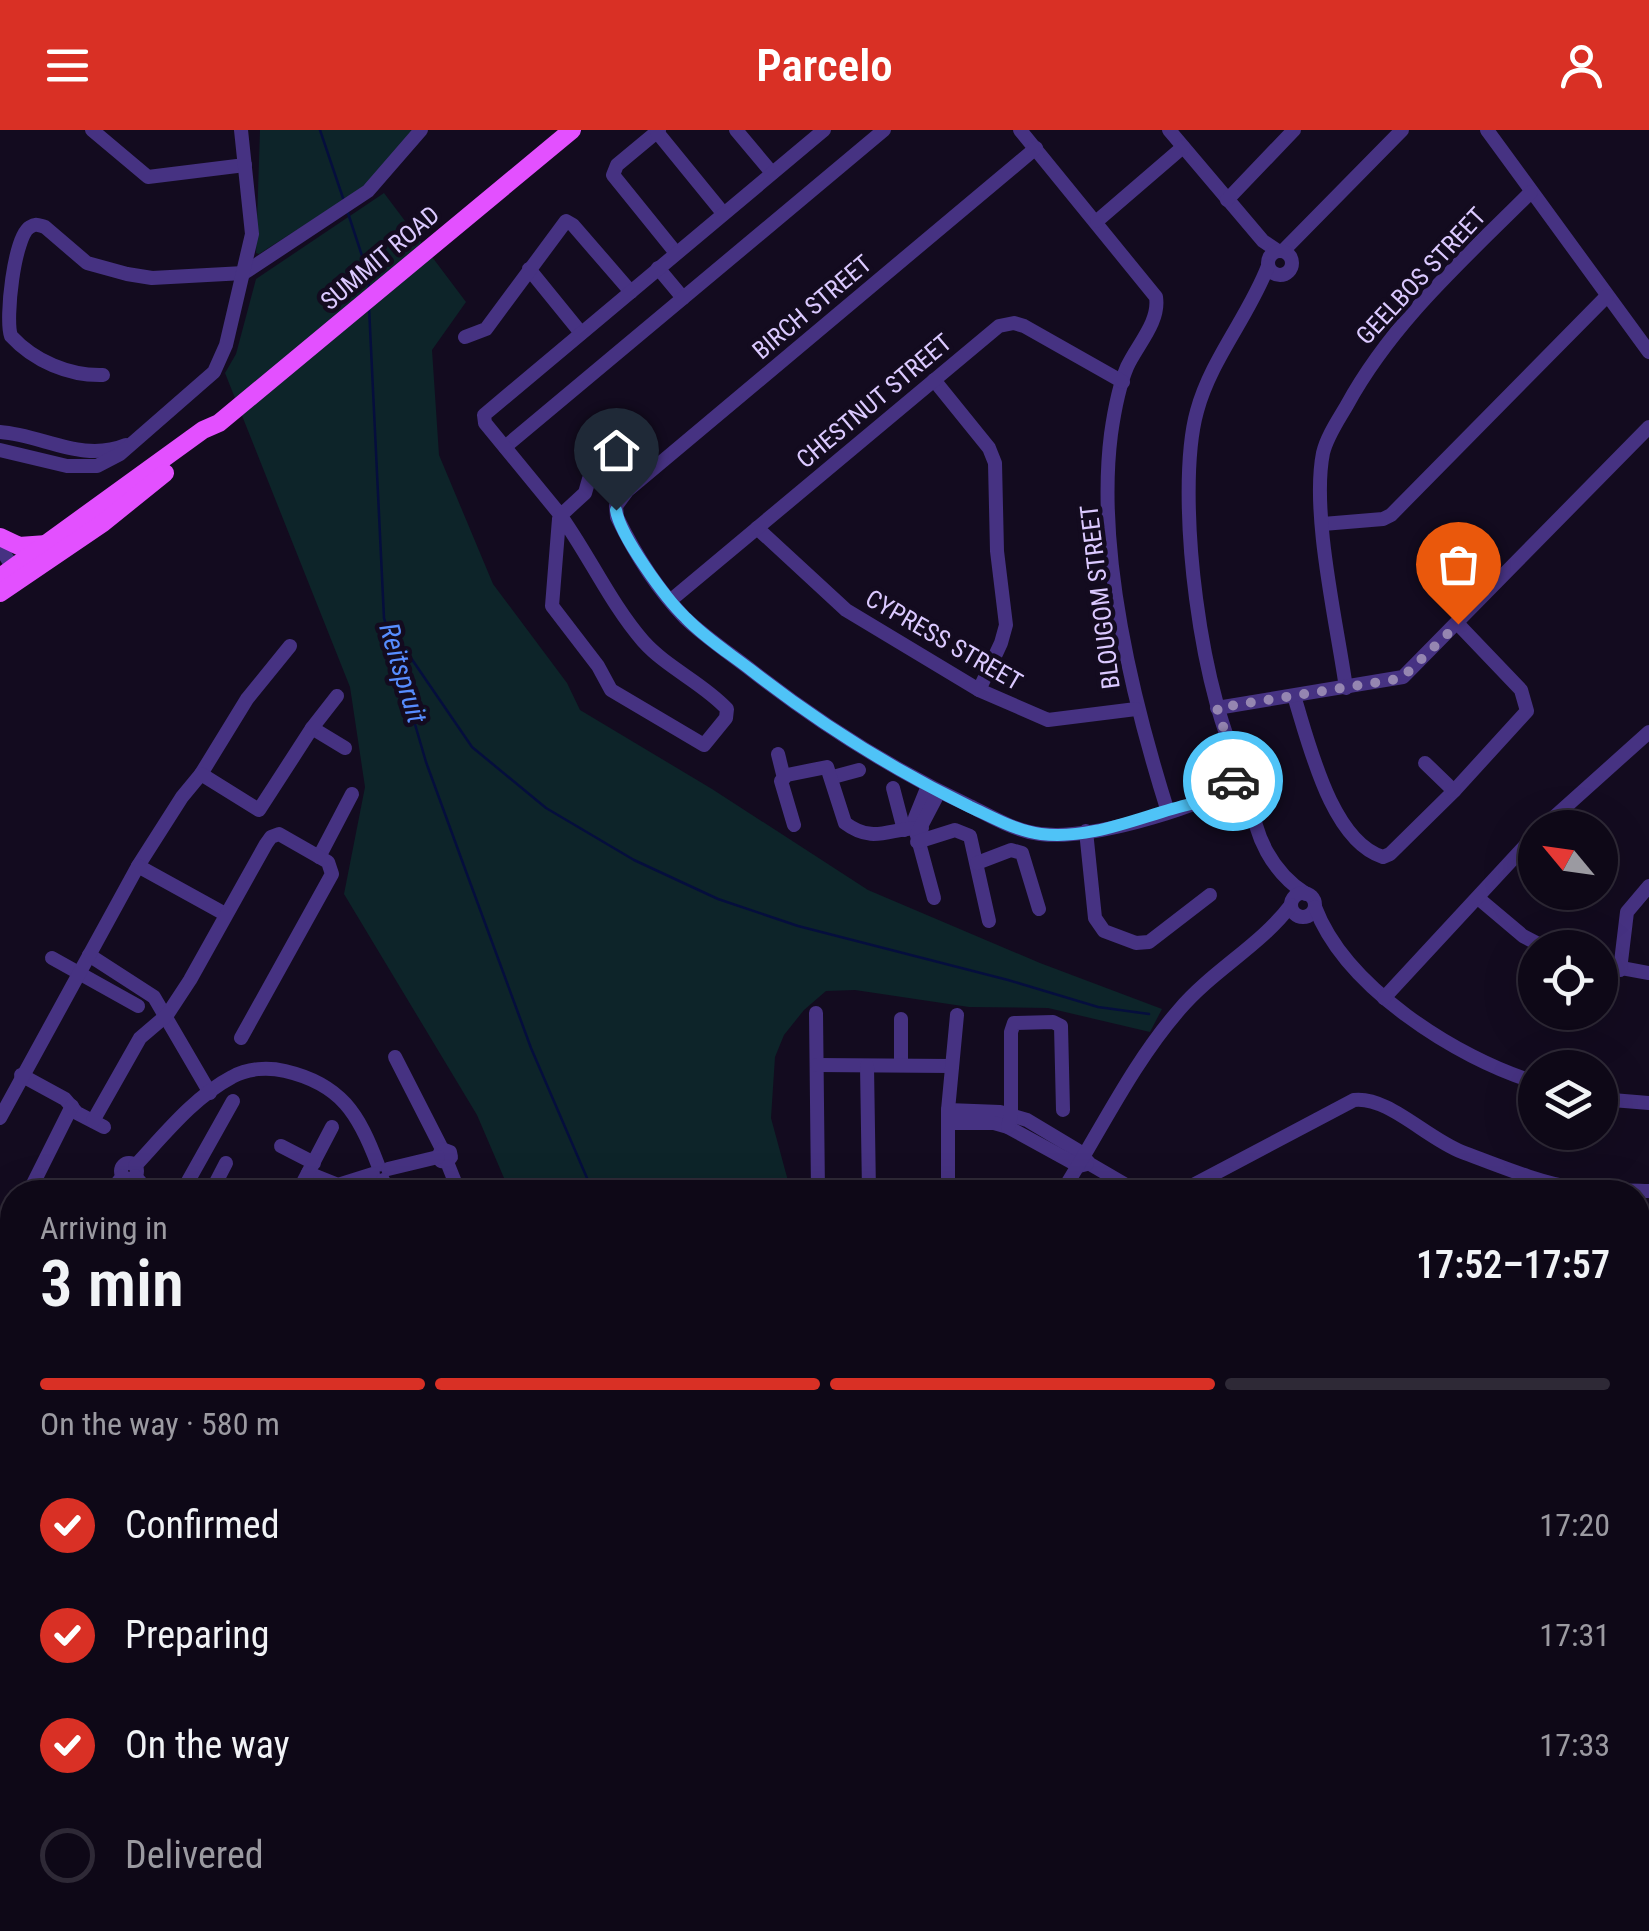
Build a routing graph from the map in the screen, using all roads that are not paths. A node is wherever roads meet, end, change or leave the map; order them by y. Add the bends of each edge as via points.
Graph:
1 (92, 130) edge
2 (240, 130) edge
3 (421, 130) edge
4 (572, 130) edge
5 (736, 130) edge
6 (884, 130) edge
7 (1020, 130) edge
8 (1169, 130) edge
9 (1294, 130) edge
10 (1402, 130) edge
11 (1487, 130) edge
12 (658, 131) edge
13 (819, 132) edge
14 (1184, 147) junction
15 (1036, 148) junction
16 (244, 165) junction
17 (772, 174) junction
18 (1530, 192) junction
19 (1227, 200) junction
20 (723, 213) junction
21 (1097, 221) junction
22 (676, 253) junction
23 (1278, 261) junction
24 (658, 268) junction
25 (528, 269) junction
26 (244, 273) junction
27 (630, 292) junction
28 (689, 293) junction
29 (1607, 296) junction
30 (581, 333) junction
31 (466, 337) dead end
32 (1649, 352) edge
33 (104, 375) dead end
34 (934, 380) junction
35 (1122, 382) junction
36 (219, 423) junction
37 (1649, 428) edge
38 (0, 432) edge
39 (36, 441) junction
40 (132, 443) junction
41 (505, 447) junction
42 (0, 450) edge
43 (618, 454) dead end
44 (30, 458) junction
45 (560, 516) junction
46 (1323, 524) junction
47 (757, 528) junction
48 (0, 537) edge
49 (49, 543) junction
50 (0, 547) edge
51 (7, 577) edge
52 (670, 600) junction
53 (1458, 624) junction
54 (290, 646) dead end
55 (1346, 688) junction
56 (979, 690) junction
57 (337, 696) dead end
58 (1294, 696) junction
59 (1217, 708) junction
60 (1136, 709) junction
61 (312, 728) junction
62 (1649, 732) edge
63 (345, 748) dead end
64 (778, 754) dead end
65 (1233, 757) junction
66 (1425, 764) dead end
67 (858, 770) dead end
68 (200, 774) junction
69 (832, 777) junction
70 (784, 778) junction
71 (892, 788) dead end
72 (1454, 791) junction
73 (352, 794) dead end
74 (1236, 794) junction
75 (931, 795) junction
76 (1562, 810) edge
77 (1168, 812) junction
78 (794, 826) dead end
79 (1086, 831) junction
80 (915, 832) junction
81 (1518, 854) edge
82 (319, 857) junction
83 (977, 863) junction
84 (138, 866) junction
85 (1284, 877) junction
86 (1649, 886) edge
87 (1210, 894) dead end
88 (934, 898) dead end
89 (1478, 898) junction
90 (1292, 903) junction
91 (1039, 909) dead end
92 (1307, 909) junction
93 (226, 914) junction
94 (989, 920) dead end
95 (1274, 928) junction
96 (1518, 931) edge
97 (89, 955) junction
98 (52, 958) dead end
99 (1620, 970) joint
100 (1649, 973) edge
101 (80, 974) junction
102 (1384, 998) junction
103 (138, 1006) dead end
104 (816, 1012) dead end
105 (167, 1015) junction
106 (957, 1015) dead end
107 (901, 1018) dead end
108 (241, 1038) dead end
109 (395, 1057) dead end
110 (901, 1064) junction
111 (817, 1065) junction
112 (868, 1066) junction
113 (951, 1066) junction
114 (22, 1076) junction
115 (1518, 1077) edge
116 (210, 1093) junction
117 (1618, 1100) edge
118 (233, 1101) dead end
119 (1649, 1103) edge
120 (72, 1106) junction
121 (1063, 1110) dead end
122 (948, 1117) junction
123 (0, 1118) edge
124 (1009, 1121) junction
125 (332, 1127) dead end
126 (281, 1146) dead end
127 (442, 1156) junction
128 (1085, 1162) junction
129 (226, 1163) dead end
130 (311, 1168) junction
131 (131, 1173) junction
132 (382, 1176) edge
133 (34, 1180) edge
134 (123, 1180) edge
135 (138, 1180) edge
136 (195, 1180) edge
137 (217, 1180) edge
138 (304, 1180) edge
139 (327, 1180) edge
140 (453, 1180) edge
141 (818, 1180) edge
142 (869, 1180) edge
143 (948, 1180) edge
144 (1071, 1180) edge
145 (1117, 1180) edge
146 (1203, 1180) edge
147 (1540, 1180) edge

1 - 16 street via 148,177
2 - 16 street
3 - 26 street via 368,192
4 - 36 main road, SUMMIT ROAD
5 - 17 street
6 - 28 street
7 - 15 street, BLOUGOM STREET
8 - 14 street
9 - 19 street
10 - 23 street
11 - 18 street
12 - 20 street
12 - 22 street via 614,175
13 - 17 street
14 - 19 street
14 - 21 street
15 - 21 street, BLOUGOM STREET
15 - 52 street, BIRCH STREET via 618,501 618,520
16 - 26 street via 252,229
17 - 20 street
18 - 29 street
18 - 46 street, GEELBOS STREET via 1372,362 1325,448
19 - 23 street
20 - 22 street
21 - 35 street, BLOUGOM STREET via 1156,297 1156,313
22 - 24 street
23 - 59 street via 1203,393 1190,444 1190,532
24 - 27 street
24 - 28 street
25 - 27 street via 568,222
25 - 30 street
25 - 31 street via 486,329
26 - 33 street via 127,274 88,263 45,227 27,229 16,257 9,332 55,366
26 - 40 street via 216,369
27 - 30 street
28 - 41 street
29 - 32 street
29 - 46 street via 1392,515
30 - 41 street via 485,413 485,424
34 - 35 street, CHESTNUT STREET via 994,329 1014,323
34 - 47 street, CHESTNUT STREET
34 - 56 street via 995,463 1006,630
35 - 60 street, BLOUGOM STREET via 1110,444 1110,530
36 - 49 main road, SUMMIT ROAD
36 - 51 main road, SUMMIT ROAD via 102,524
37 - 53 street
38 - 39 street
39 - 40 street via 96,452
39 - 44 street
40 - 44 street via 90,468
41 - 45 street
42 - 44 street
43 - 45 street
45 - 45 street via 645,643 727,709 706,743 613,692 554,610
46 - 55 street, GEELBOS STREET
47 - 52 street, CHESTNUT STREET
47 - 56 street, CYPRESS STREET via 846,610
48 - 49 main road via 19,546
49 - 51 main road, SUMMIT ROAD
50 - 51 street
52 - 75 street via 812,717
53 - 55 street via 1403,677
53 - 72 street via 1528,705
54 - 68 street
55 - 58 street
56 - 60 street, CYPRESS STREET via 1048,720
57 - 61 street
58 - 59 street
58 - 72 street via 1332,804 1371,853 1390,854
59 - 65 street
60 - 77 street, BLOUGOM STREET
61 - 63 street
61 - 68 street via 259,810
62 - 76 street
64 - 70 street
65 - 74 street
65 - 74 street via 1253,789
66 - 72 street
67 - 69 street
68 - 84 street
69 - 70 street via 823,766
69 - 80 street via 848,827 874,836
70 - 78 street
71 - 80 street
73 - 82 street
74 - 77 street
74 - 85 street
75 - 79 street via 1029,832
75 - 80 street
77 - 79 street
79 - 87 street via 1094,918 1104,931 1149,942
80 - 83 street via 960,830 970,836
80 - 88 street
81 - 89 street
82 - 93 street via 288,837 272,837
82 - 108 street via 331,867 330,880
83 - 91 street via 1022,852
83 - 94 street
84 - 93 street
84 - 97 street
85 - 90 street
85 - 92 street
86 - 99 street via 1627,912
89 - 96 street
89 - 102 street
90 - 92 street via 1296,914
90 - 95 street
92 - 95 street
92 - 102 street
93 - 105 street
95 - 128 street via 1202,984 1172,1018
97 - 101 street
97 - 105 street via 148,992
98 - 101 street
99 - 100 street
101 - 103 street
101 - 114 street
102 - 115 street via 1464,1053
104 - 111 street
105 - 116 street
105 - 120 street via 138,1040 99,1124
106 - 113 street
107 - 110 street
109 - 127 street
110 - 112 street
110 - 113 street
111 - 112 street
111 - 141 street
112 - 142 street
113 - 122 street
114 - 120 street
114 - 123 street
116 - 131 street
116 - 132 street via 259,1069 322,1082 348,1104
117 - 119 street
118 - 136 street
120 - 133 street
121 - 124 street via 1061,1026 1016,1022
122 - 124 street
122 - 143 street
124 - 128 street via 1032,1124
125 - 130 street
126 - 130 street
127 - 132 street
127 - 140 street
128 - 144 street
128 - 145 street
129 - 137 street
130 - 138 street
130 - 139 street
131 - 134 street
131 - 135 street
146 - 147 street via 1366,1098 1440,1143

